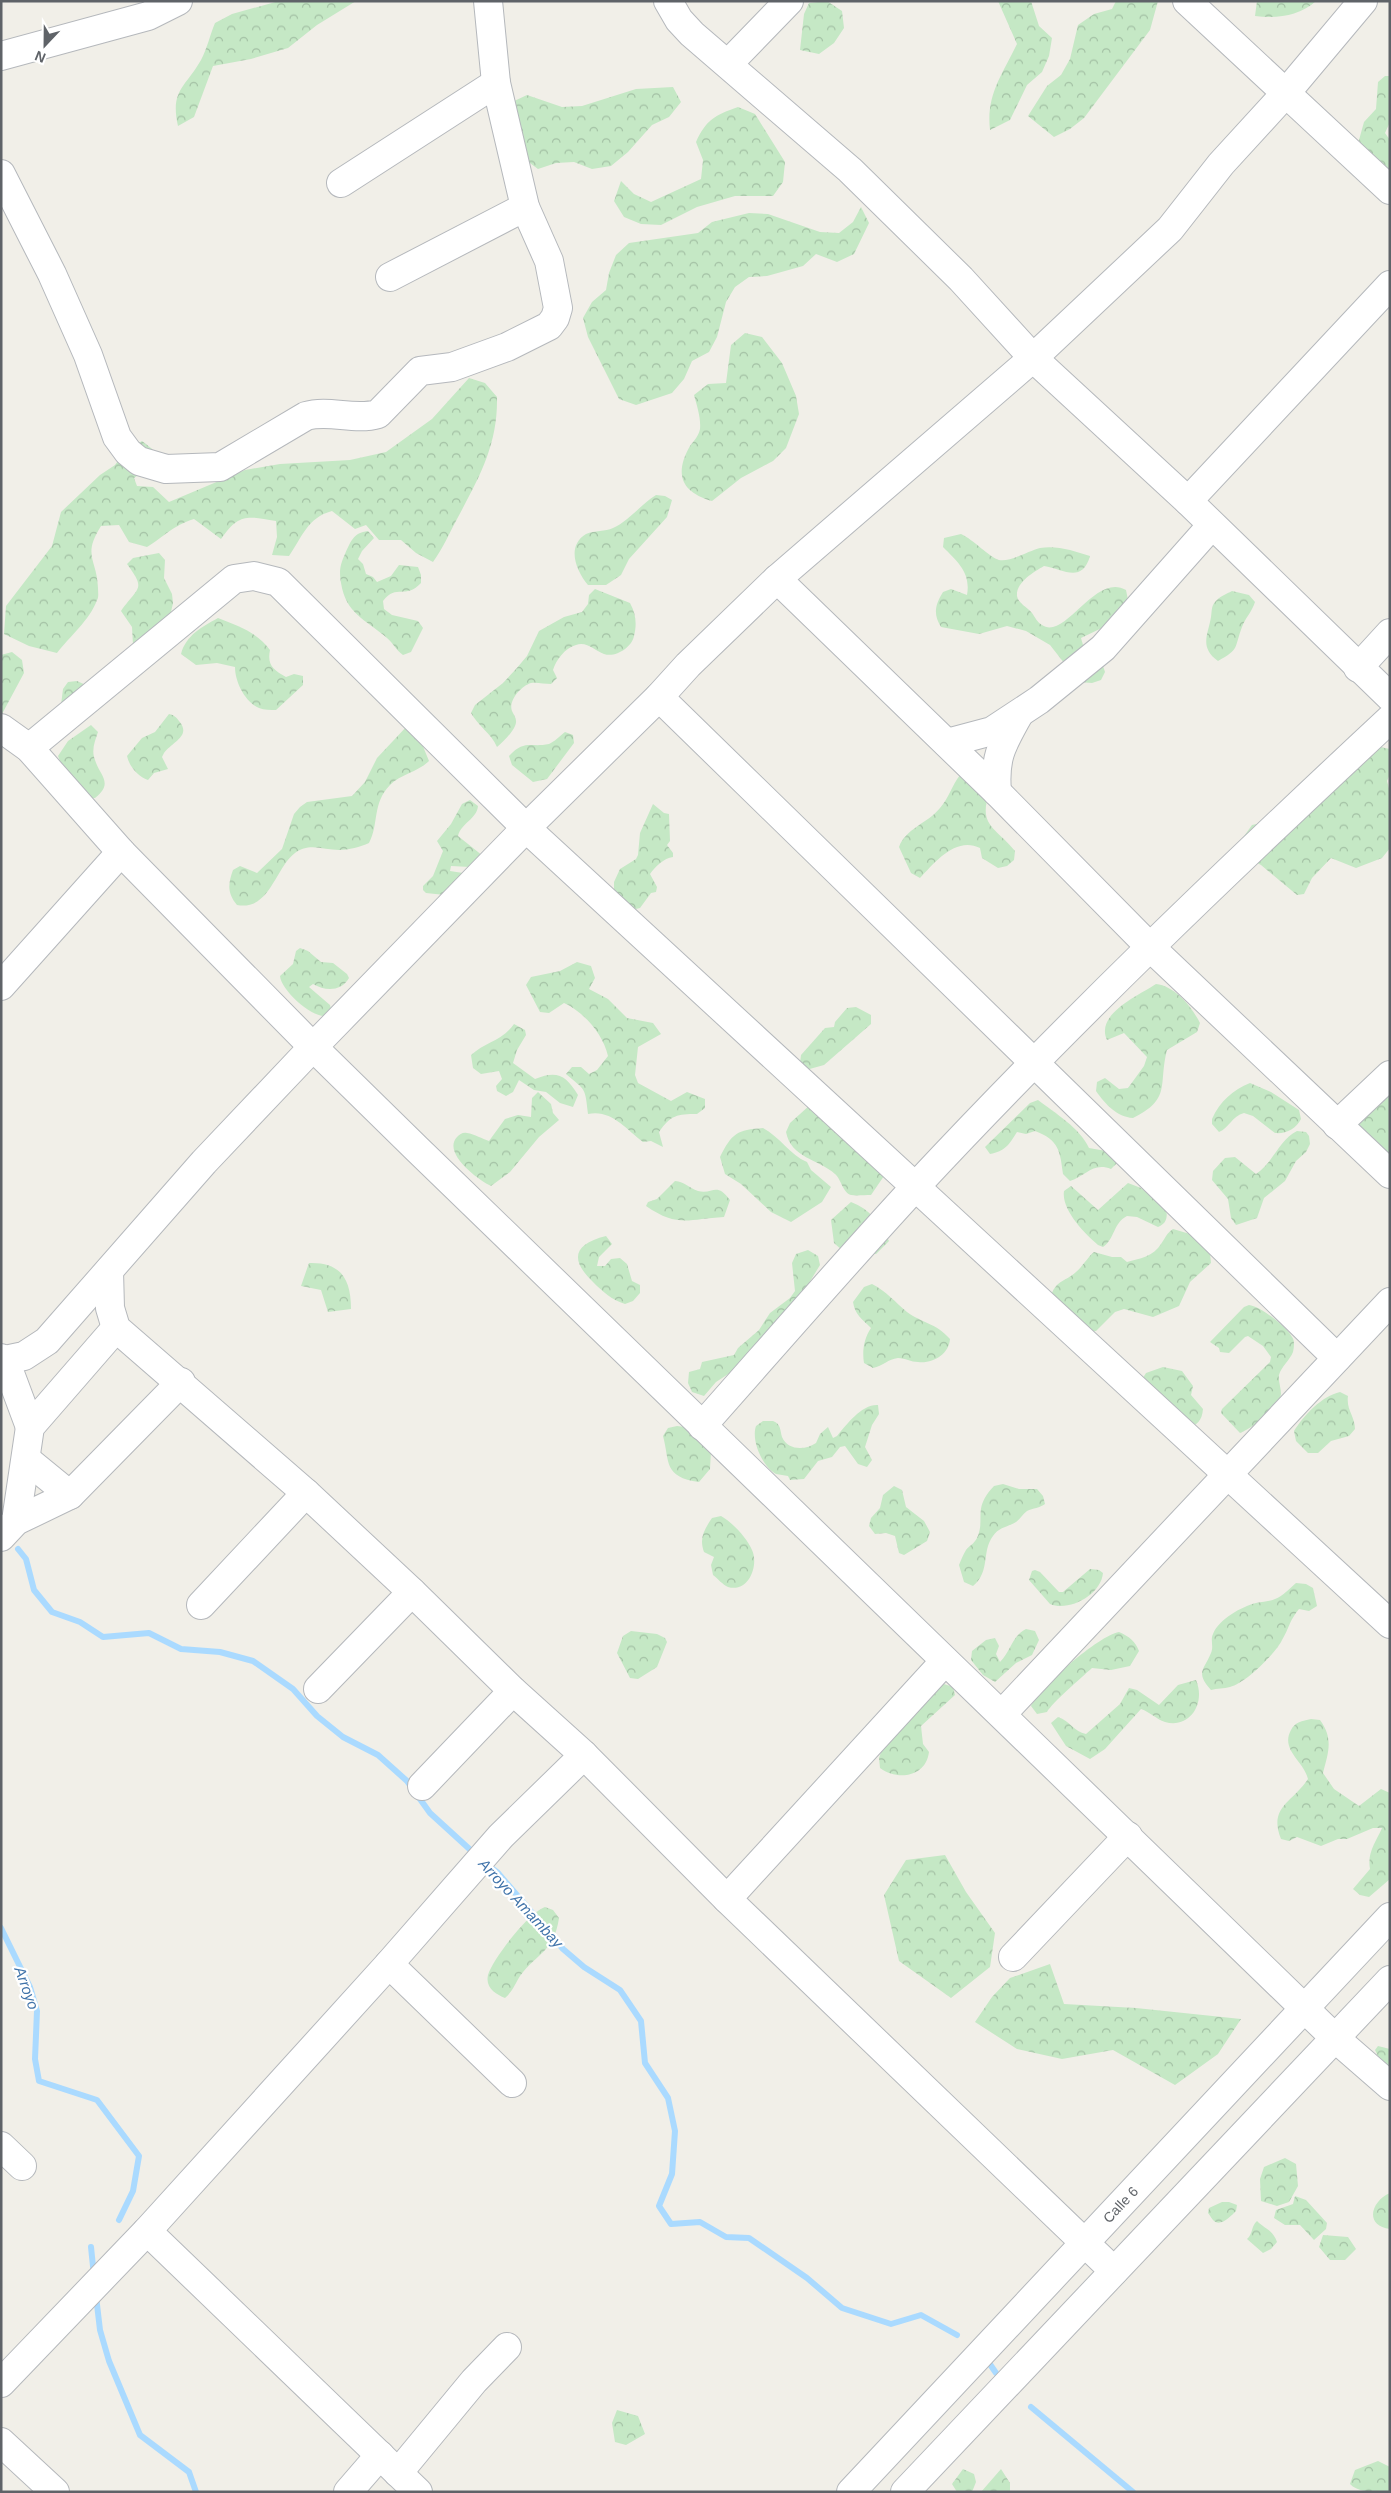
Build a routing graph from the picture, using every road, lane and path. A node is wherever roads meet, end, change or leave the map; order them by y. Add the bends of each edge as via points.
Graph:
1 (178, 1) edge
2 (488, 1) edge
3 (668, 1) edge
4 (789, 1) edge
5 (1187, 1) edge
6 (1363, 1) edge
7 (1, 56) edge
8 (728, 64) junction
9 (496, 83) junction
10 (1285, 94) junction
11 (1, 174) edge
12 (342, 183) dead end
13 (1390, 190) edge
14 (525, 207) junction
15 (390, 277) dead end
16 (1390, 284) edge
17 (1033, 358) junction
18 (1188, 501) junction
19 (1212, 524) junction
20 (778, 579) junction
21 (1390, 633) edge
22 (1358, 668) junction
23 (659, 697) junction
24 (1390, 697) edge
25 (1020, 712) junction
26 (1390, 719) edge
27 (1, 728) edge
28 (947, 743) junction
29 (29, 748) junction
30 (997, 792) junction
31 (526, 828) junction
32 (121, 852) junction
33 (1149, 946) junction
34 (1, 986) edge
35 (312, 1046) junction
36 (1034, 1063) junction
37 (1390, 1075) edge
38 (1337, 1125) junction
39 (1390, 1174) edge
40 (916, 1186) junction
41 (109, 1270) junction
42 (1390, 1302) edge
43 (116, 1328) junction
44 (1337, 1358) junction
45 (3, 1359) edge
46 (180, 1382) junction
47 (702, 1426) junction
48 (30, 1427) junction
49 (26, 1459) junction
50 (1228, 1474) junction
51 (306, 1493) junction
52 (70, 1495) junction
53 (8, 1529) edge
54 (412, 1592) junction
55 (201, 1605) dead end
56 (1390, 1624) edge
57 (945, 1661) junction
58 (318, 1689) dead end
59 (513, 1691) junction
60 (1002, 1714) junction
61 (584, 1755) junction
62 (422, 1786) dead end
63 (1128, 1836) junction
64 (728, 1899) junction
65 (1390, 1917) edge
66 (1013, 1957) dead end
67 (389, 1964) junction
68 (1390, 1980) edge
69 (1305, 2008) junction
70 (1336, 2039) junction
71 (512, 2083) dead end
72 (1390, 2086) edge
73 (1, 2146) edge
74 (22, 2166) dead end
75 (147, 2231) junction
76 (1085, 2242) junction
77 (1114, 2271) junction
78 (507, 2347) dead end
79 (1, 2383) edge
80 (1, 2442) edge
81 (389, 2464) junction
82 (55, 2492) edge
83 (348, 2492) edge
84 (418, 2492) edge
85 (851, 2492) edge
86 (905, 2492) edge

1 - 7 street via 148,16
2 - 9 street
3 - 8 street via 692,34
4 - 8 street
5 - 10 street
6 - 10 street
8 - 17 street via 850,170 961,279
9 - 12 street
9 - 14 street
10 - 13 street
10 - 17 street via 1221,164 1170,228
11 - 14 street via 52,274 88,356 117,437 139,461 166,469 220,467 315,413 344,417 378,414 420,371 452,367 508,348 549,326 558,308 549,261
14 - 15 street
16 - 18 street
17 - 18 street
17 - 20 street
18 - 19 street
19 - 22 street
19 - 25 street via 1103,648
20 - 23 street
20 - 28 street
21 - 22 street
22 - 24 street
23 - 31 street
23 - 36 street
25 - 28 street via 992,731
25 - 30 street via 1000,748
26 - 33 street
27 - 29 street
28 - 30 street
29 - 31 street via 234,579 254,576 278,582
29 - 32 street
30 - 33 street
31 - 35 street
31 - 40 street
32 - 34 street
32 - 35 street
33 - 36 street
33 - 38 street
35 - 41 street
35 - 47 street
36 - 40 street
36 - 44 street
37 - 38 street
38 - 39 street
40 - 47 street
40 - 50 street
41 - 43 street via 110,1308
41 - 45 street via 47,1340 24,1356
42 - 44 street
43 - 46 street
43 - 48 street
44 - 50 street
45 - 48 street
46 - 51 street
46 - 52 street
47 - 57 street
48 - 49 street
49 - 52 street
49 - 53 street
50 - 56 street
50 - 60 street
51 - 54 street
51 - 55 street
52 - 53 street
54 - 58 street
54 - 59 street
57 - 60 street
57 - 64 street
59 - 61 street
59 - 62 street
60 - 63 street
61 - 64 street
61 - 67 street via 490,1848
63 - 66 street
63 - 69 street
64 - 76 street
65 - 69 street, Calle 6
67 - 71 street
67 - 75 street
68 - 70 street
69 - 70 street
69 - 76 street, Calle 6
70 - 72 street
70 - 77 street
73 - 74 street
75 - 79 street
75 - 81 street
76 - 77 street
76 - 85 street, Calle 6
77 - 86 street
78 - 81 street
80 - 82 street
81 - 83 street
81 - 84 street

